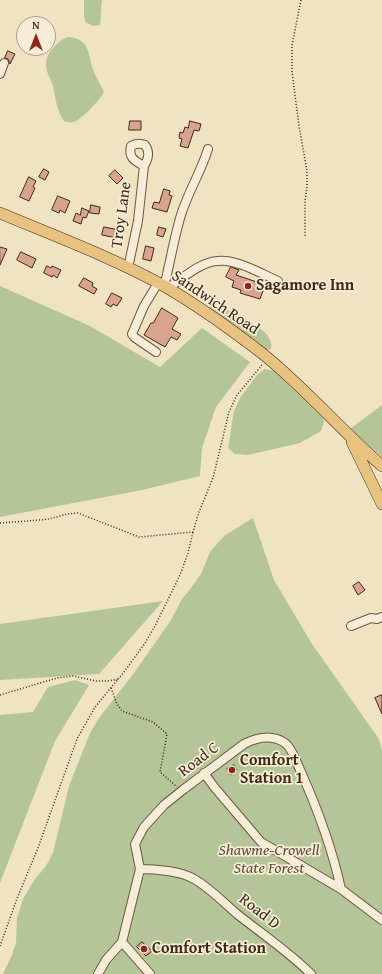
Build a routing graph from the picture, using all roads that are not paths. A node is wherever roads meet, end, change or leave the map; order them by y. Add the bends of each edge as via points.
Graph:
1 (4, 63) dead end
2 (0, 74) edge
3 (208, 149) dead end
4 (144, 166) dead end
5 (0, 214) edge
6 (128, 268) junction
7 (278, 281) dead end
8 (164, 285) junction
9 (156, 352) dead end
10 (348, 434) junction
11 (382, 466) edge
12 (382, 504) edge
13 (382, 617) edge
14 (351, 626) dead end
15 (204, 773) junction
16 (140, 869) junction
17 (341, 889) junction
18 (382, 920) edge
19 (122, 942) junction
20 (98, 974) edge
21 (150, 974) edge
22 (311, 974) edge

1 - 2 street
3 - 8 street via 180,215
4 - 6 street, Troy Lane via 138,221
5 - 6 main road, Sandwich Road
6 - 8 main road, Sandwich Road
7 - 8 street via 234,262 217,260
8 - 9 street via 144,306 132,334
8 - 10 main road, Sandwich Road via 268,358
10 - 11 main road, Sandwich Road
10 - 12 main road
13 - 14 street via 371,618
15 - 16 street, Road C via 164,805 144,827 135,844
15 - 17 street via 261,842
15 - 17 street, Road C via 255,739 278,739 287,744 318,813
16 - 19 street, Road C
16 - 22 street, Road D via 156,869 193,878 296,959
17 - 18 street
19 - 20 street, Road C
19 - 21 street

